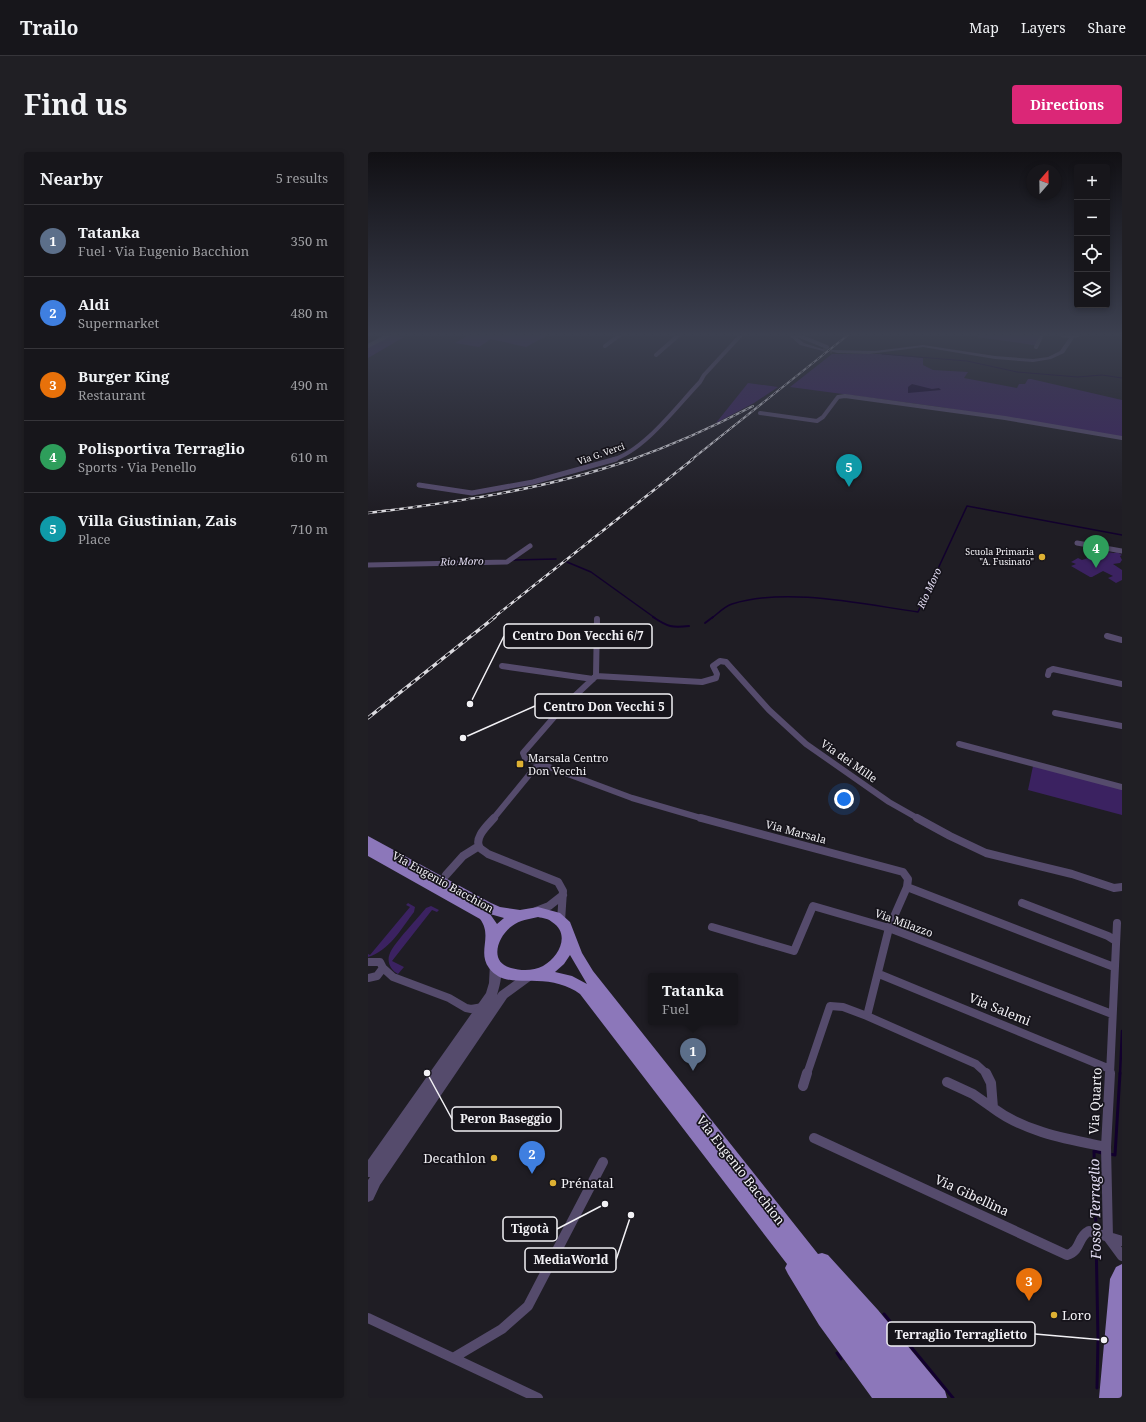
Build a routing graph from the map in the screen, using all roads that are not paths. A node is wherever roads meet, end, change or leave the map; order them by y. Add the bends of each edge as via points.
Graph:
1 (690, 393) edge
2 (760, 413) dead end
3 (1122, 438) edge
4 (419, 485) dead end
5 (1077, 543) dead end
6 (530, 546) dead end
7 (1122, 551) edge
8 (368, 565) edge
9 (597, 619) dead end
10 (1107, 636) dead end
11 (1122, 640) edge
12 (502, 666) dead end
13 (1048, 675) dead end
14 (595, 677) junction
15 (1122, 684) edge
16 (1055, 713) dead end
17 (1122, 726) edge
18 (959, 744) dead end
19 (538, 764) junction
20 (1122, 787) edge
21 (368, 840) edge
22 (482, 849) junction
23 (368, 850) edge
24 (446, 875) dead end
25 (907, 887) junction
26 (1122, 887) edge
27 (563, 895) junction
28 (1022, 903) dead end
29 (527, 914) junction
30 (561, 921) junction
31 (1117, 923) dead end
32 (712, 926) dead end
33 (889, 928) junction
34 (570, 937) junction
35 (492, 940) junction
36 (1116, 941) junction
37 (368, 962) edge
38 (495, 963) junction
39 (1114, 967) junction
40 (383, 968) junction
41 (879, 974) junction
42 (533, 975) junction
43 (368, 979) edge
44 (483, 1007) junction
45 (1112, 1014) junction
46 (867, 1016) junction
47 (1110, 1069) junction
48 (947, 1082) dead end
49 (803, 1086) dead end
50 (993, 1108) junction
51 (814, 1138) dead end
52 (1105, 1151) junction
53 (603, 1162) dead end
54 (368, 1171) edge
55 (368, 1195) edge
56 (783, 1235) junction
57 (1101, 1235) junction
58 (1122, 1241) edge
59 (1122, 1256) edge
60 (1122, 1273) edge
61 (368, 1318) edge
62 (1122, 1334) edge
63 (453, 1358) junction
64 (538, 1398) edge
65 (884, 1398) edge
66 (901, 1398) edge
67 (920, 1398) edge
68 (938, 1398) edge
69 (1108, 1398) edge
70 (1117, 1398) edge

1 - 4 street, Via G. Verci via 641,446 623,457 533,482 472,493
2 - 3 street via 817,421 838,397 842,396 998,417
5 - 7 street
6 - 8 street via 512,560
9 - 14 street
10 - 11 street
12 - 14 street
13 - 15 street via 1052,669
14 - 19 street, Via Marsala via 562,708 523,753 525,758
14 - 26 street, Via dei Mille via 702,682 716,678 713,666 720,661 726,662 770,710 806,744 889,802 986,853 1072,874 1114,888
16 - 17 street
18 - 20 street
19 - 22 street via 481,833 478,840
19 - 25 street, Via Marsala via 632,798 903,872 908,879
21 - 29 main road, Via Eugenio Bacchion via 487,907 506,914
22 - 24 street via 466,854
22 - 27 street via 555,880 561,885
23 - 35 main road, Via Eugenio Bacchion via 484,915 491,924
25 - 33 street
25 - 39 street
27 - 29 street via 549,906
27 - 30 street
28 - 36 street
29 - 30 main road via 547,914
29 - 35 main road via 505,923
30 - 34 main road
31 - 36 street, Via Quarto
32 - 33 street, Via Milazzo via 794,951 813,906
33 - 41 street
33 - 45 street, Via Milazzo
34 - 42 main road via 568,948 561,960 550,969
34 - 56 main road, Via Eugenio Bacchion via 576,955 588,975
35 - 38 main road via 491,952
36 - 39 street, Via Quarto
37 - 40 street via 379,961
38 - 42 main road via 509,974
38 - 44 street via 495,983
39 - 45 street, Via Quarto
40 - 43 street via 377,976
40 - 44 street via 393,977 449,998 466,1008
41 - 46 street
41 - 47 street, Via Salemi
42 - 55 street via 503,995 375,1180
42 - 56 main road, Via Eugenio Bacchion via 565,978 585,990
44 - 54 street
45 - 47 street, Via Quarto
46 - 49 street via 833,1004 830,1006
46 - 50 street via 985,1070 990,1076
47 - 52 street, Via Quarto
48 - 50 street via 973,1094
50 - 52 street via 1001,1116 1027,1127
51 - 57 street, Via Gibellina via 1067,1255 1077,1251 1085,1232
52 - 57 street, Via Quarto
53 - 63 street via 528,1306 502,1329
56 - 65 main road via 806,1291
56 - 66 main road, Via Eugenio Bacchion
56 - 67 main road, Via Eugenio Bacchion
56 - 68 main road via 822,1262 872,1316
57 - 58 street
57 - 59 street
60 - 69 main road via 1119,1279
61 - 63 street
62 - 70 main road
63 - 64 street

